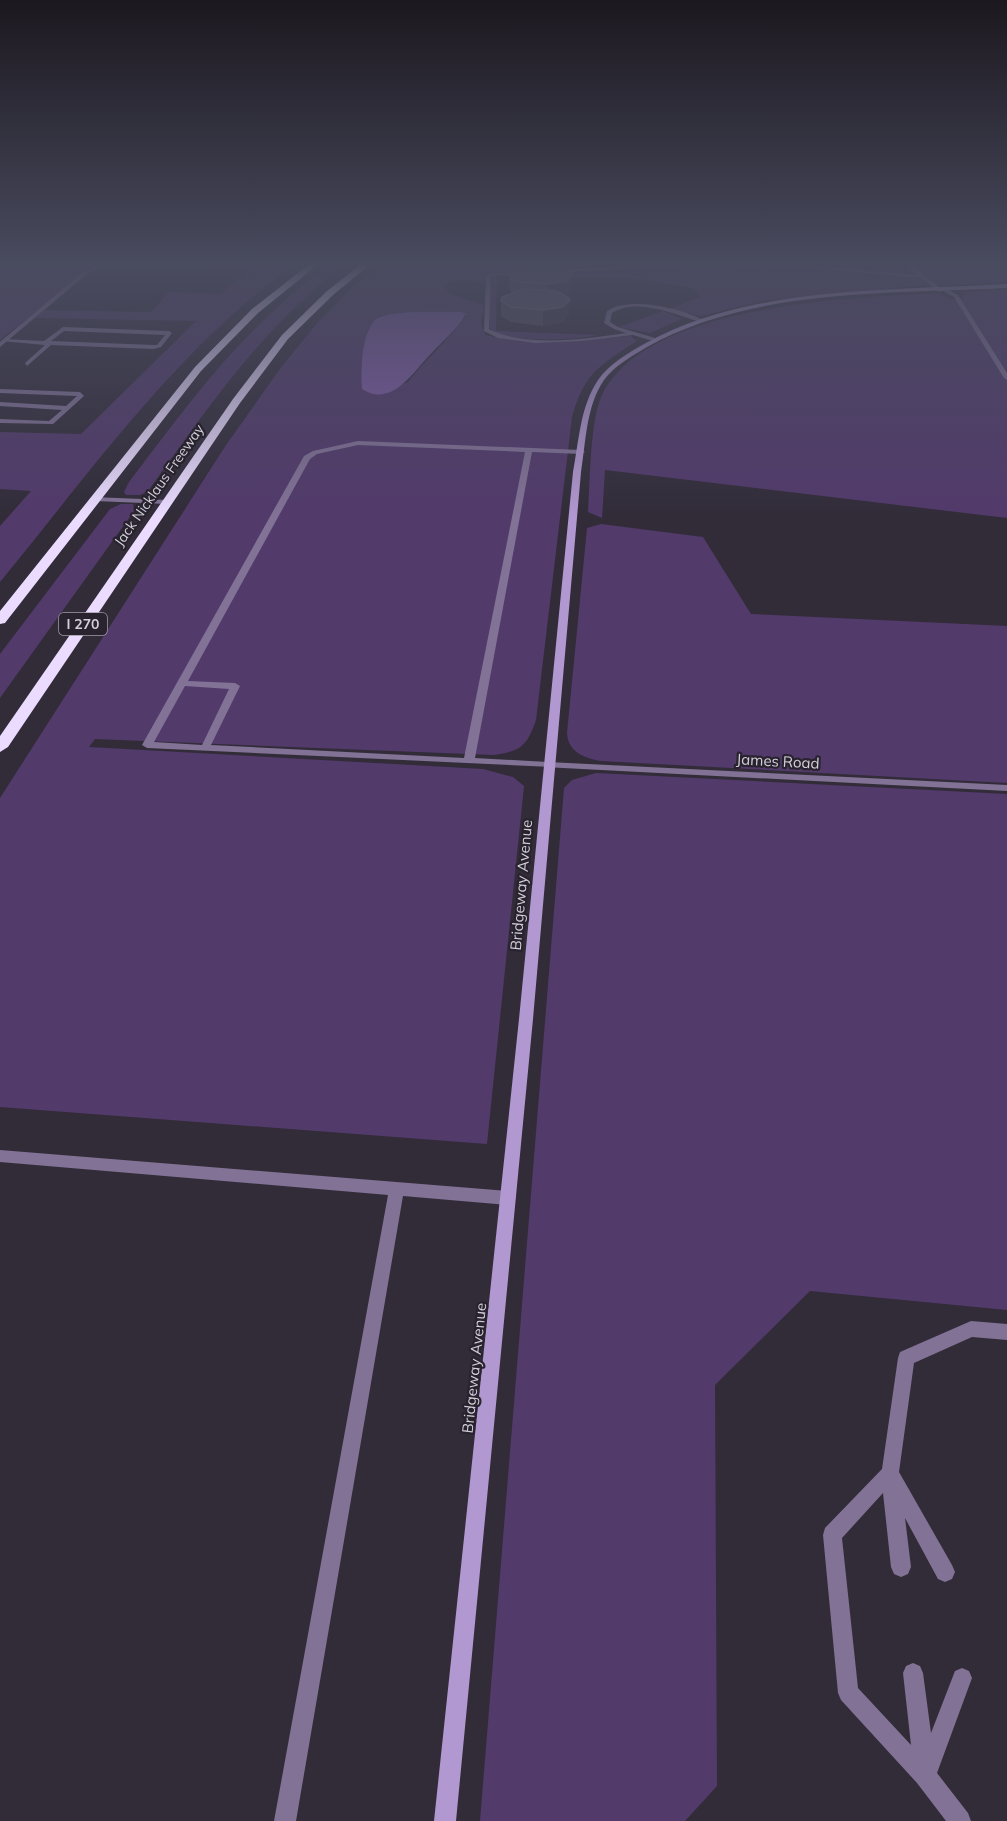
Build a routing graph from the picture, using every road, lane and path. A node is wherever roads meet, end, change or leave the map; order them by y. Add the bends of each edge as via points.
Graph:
1 (44, 347) edge
2 (220, 347) edge
3 (277, 347) edge
4 (641, 347) edge
5 (988, 347) edge
6 (27, 364) dead end
7 (1007, 378) edge
8 (0, 391) edge
9 (0, 404) edge
10 (68, 408) junction
11 (0, 421) edge
12 (529, 450) junction
13 (581, 452) junction
14 (95, 499) junction
15 (167, 502) junction
16 (0, 620) edge
17 (181, 683) junction
18 (0, 747) edge
19 (205, 748) junction
20 (469, 761) junction
21 (548, 765) junction
22 (1007, 788) edge
23 (0, 1156) edge
24 (397, 1189) junction
25 (508, 1198) junction
26 (1007, 1332) edge
27 (890, 1473) junction
28 (901, 1567) dead end
29 (945, 1572) dead end
30 (913, 1673) dead end
31 (962, 1678) dead end
32 (926, 1776) junction
33 (285, 1821) edge
34 (445, 1821) edge
35 (960, 1821) edge

1 - 6 street
2 - 14 highway
3 - 15 highway, Jack Nicklaus Freeway / I 270
4 - 13 street, Bridgeway Avenue via 602,379 590,399
5 - 7 street
8 - 10 street via 81,394
9 - 10 street
10 - 11 street via 51,423
12 - 13 street
12 - 17 street via 358,444 315,452 307,458
12 - 20 street
13 - 21 street, Bridgeway Avenue
14 - 15 street
14 - 16 highway
15 - 18 highway, Jack Nicklaus Freeway / I 270
17 - 19 street via 235,686
17 - 19 street, James Road via 147,745
19 - 20 street, James Road
20 - 21 street, James Road
21 - 22 street, James Road
21 - 25 street, Bridgeway Avenue
23 - 24 street
24 - 25 street
24 - 33 street
25 - 34 street, Bridgeway Avenue
26 - 27 street via 971,1329 906,1358
27 - 28 street
27 - 29 street
27 - 32 street via 832,1534 848,1693
30 - 32 street
31 - 32 street
32 - 35 street

